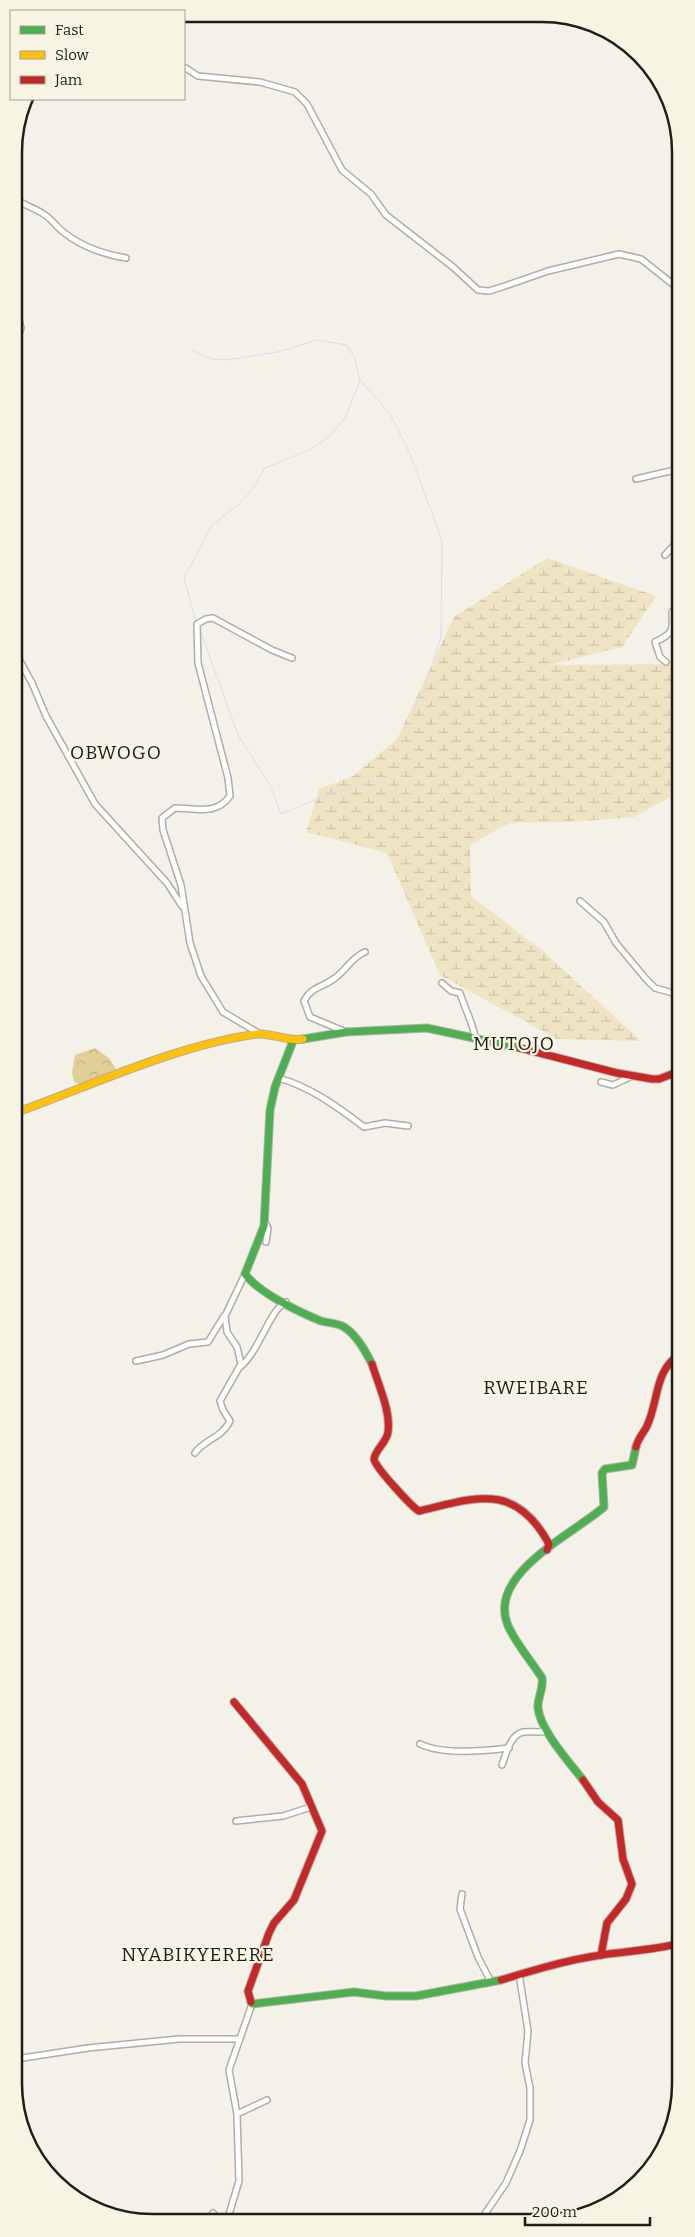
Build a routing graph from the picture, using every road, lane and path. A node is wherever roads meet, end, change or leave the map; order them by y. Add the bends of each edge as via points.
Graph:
1 (185, 68) edge
2 (23, 204) edge
3 (126, 258) dead end
4 (672, 283) edge
5 (672, 471) edge
6 (636, 479) dead end
7 (672, 548) edge
8 (665, 555) dead end
9 (672, 629) edge
10 (292, 658) dead end
11 (666, 662) dead end
12 (23, 666) edge
13 (580, 901) dead end
14 (184, 910) junction
15 (364, 952) dead end
16 (442, 983) dead end
17 (672, 993) edge
18 (346, 1032) junction
19 (260, 1034) junction
20 (475, 1038) junction
21 (293, 1041) junction
22 (672, 1074) edge
23 (633, 1075) junction
24 (278, 1078) junction
25 (601, 1082) dead end
26 (23, 1110) edge
27 (408, 1126) dead end
28 (264, 1222) junction
29 (266, 1242) dead end
30 (245, 1274) junction
31 (286, 1302) junction
32 (225, 1316) junction
33 (672, 1359) edge
34 (136, 1361) dead end
35 (240, 1367) junction
36 (196, 1453) dead end
37 (547, 1551) junction
38 (234, 1702) dead end
39 (547, 1731) junction
40 (420, 1744) dead end
41 (508, 1748) junction
42 (502, 1765) dead end
43 (311, 1807) junction
44 (236, 1821) dead end
45 (462, 1894) dead end
46 (672, 1945) edge
47 (602, 1955) junction
48 (519, 1974) junction
49 (491, 1982) junction
50 (252, 2004) junction
51 (238, 2038) junction
52 (22, 2058) edge
53 (267, 2100) dead end
54 (237, 2114) junction
55 (229, 2214) edge
56 (485, 2214) edge

1 - 4 street via 198,76 260,82 295,92 307,104 342,170 371,194 386,215 478,290 502,288 548,271 619,254 641,259
2 - 3 street via 46,215 63,232 85,246
5 - 6 street
7 - 8 street
9 - 11 street via 666,637 655,642 660,658
10 - 14 street via 213,618 196,626 198,663 230,790 227,800 217,807 203,810 175,808 162,818 162,830 181,885
12 - 14 street via 46,716 95,804 168,882
13 - 17 street via 604,922 616,943 646,980 656,988
14 - 19 street via 195,962 214,1000 235,1021
15 - 18 street via 336,978 314,987 304,1001 310,1017
16 - 20 street via 451,991 460,993 475,1030
18 - 20 street via 427,1028
18 - 21 street
19 - 21 street
19 - 26 street via 184,1051
20 - 23 street
21 - 24 street
22 - 23 street via 659,1079
23 - 25 street via 613,1085
24 - 27 street via 293,1082 333,1104 364,1126 383,1123
24 - 28 street via 270,1110
28 - 29 street via 268,1228
28 - 30 street
30 - 31 street via 257,1286
30 - 32 street
31 - 35 street via 273,1316 249,1360
31 - 37 street via 322,1321 343,1326 362,1346 376,1374 387,1415 388,1433 374,1459 375,1464 411,1507 419,1511 483,1497 501,1498 522,1511 542,1532 549,1544
32 - 34 street via 208,1342 189,1344
32 - 35 street via 227,1332 237,1347
33 - 37 street via 661,1375 632,1465 602,1473 604,1507
35 - 36 street via 220,1401 230,1421 228,1425
37 - 39 street via 512,1582 503,1601 504,1617 542,1678 538,1708
38 - 43 street via 302,1784
39 - 41 street via 516,1735
39 - 47 street via 598,1802 618,1820 623,1859 632,1884 626,1899 606,1923
40 - 41 street via 447,1750
41 - 42 street
43 - 44 street via 284,1816
43 - 50 street via 322,1834 294,1900 269,1933 248,1991
45 - 49 street via 460,1909
46 - 47 street
47 - 48 street
48 - 49 street
48 - 56 street via 528,2030 525,2063 530,2088 530,2120 506,2183
49 - 50 street via 416,1996 354,1992
50 - 51 street
51 - 52 street via 179,2039
51 - 54 street via 229,2070
53 - 54 street
54 - 55 street via 239,2181

